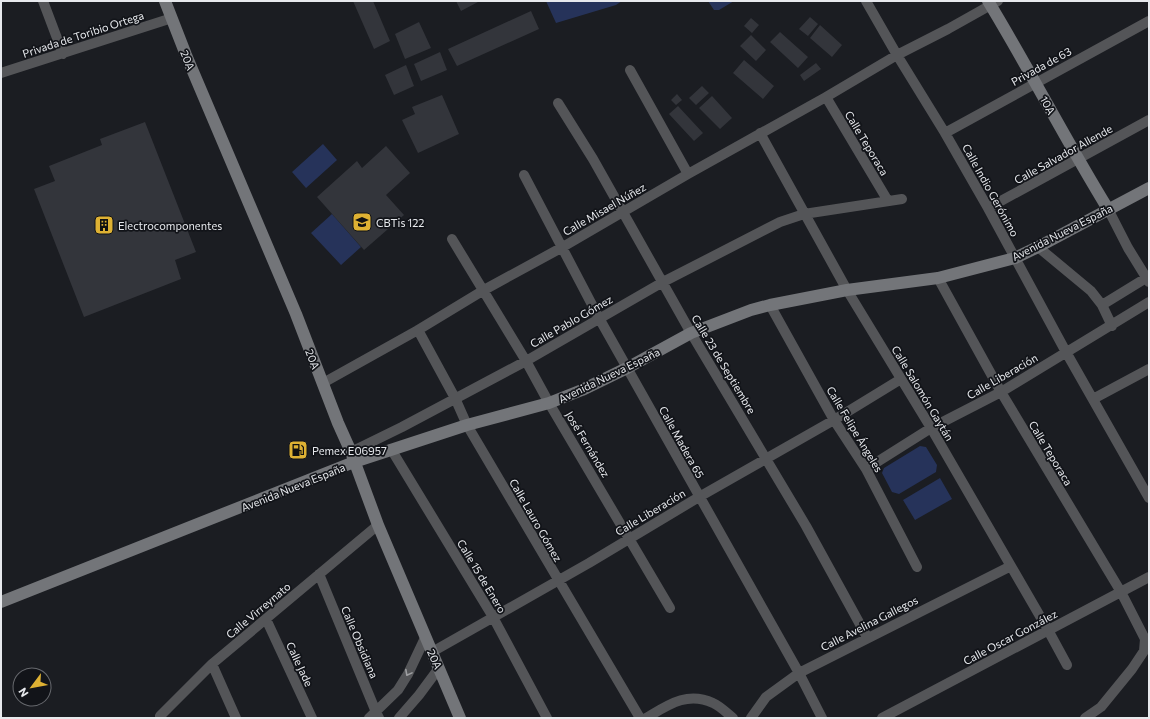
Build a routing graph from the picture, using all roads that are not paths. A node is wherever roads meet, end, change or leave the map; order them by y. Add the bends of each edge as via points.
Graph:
1 (43, 1) edge
2 (165, 1) edge
3 (866, 1) edge
4 (992, 2) edge
5 (172, 18) junction
6 (1149, 21) edge
7 (63, 54) junction
8 (897, 55) junction
9 (630, 70) dead end
10 (1, 73) edge
11 (1036, 82) junction
12 (826, 97) junction
13 (558, 103) dead end
14 (1149, 120) edge
15 (760, 133) junction
16 (945, 133) junction
17 (1078, 160) junction
18 (688, 174) junction
19 (524, 175) dead end
20 (1149, 188) edge
21 (902, 199) dead end
22 (888, 201) junction
23 (988, 208) junction
24 (1108, 209) junction
25 (623, 213) junction
26 (804, 214) junction
27 (452, 239) dead end
28 (1038, 247) junction
29 (561, 248) junction
30 (1015, 258) junction
31 (938, 278) junction
32 (1148, 280) edge
33 (663, 282) junction
34 (484, 290) junction
35 (846, 290) junction
36 (1149, 302) edge
37 (770, 305) junction
38 (1102, 305) junction
39 (599, 318) junction
40 (1112, 326) junction
41 (418, 330) junction
42 (691, 333) junction
43 (1066, 352) junction
44 (526, 361) junction
45 (627, 368) junction
46 (1149, 369) edge
47 (901, 379) junction
48 (323, 383) junction
49 (1001, 392) junction
50 (454, 398) junction
51 (1093, 400) junction
52 (549, 403) junction
53 (834, 420) junction
54 (467, 425) junction
55 (931, 428) junction
56 (391, 449) junction
57 (352, 457) junction
58 (766, 459) junction
59 (866, 469) junction
60 (699, 497) junction
61 (1149, 498) edge
62 (378, 525) junction
63 (629, 538) junction
64 (917, 566) dead end
65 (1011, 566) junction
66 (318, 574) junction
67 (1149, 577) edge
68 (558, 580) junction
69 (1121, 592) junction
70 (1, 602) edge
71 (670, 608) dead end
72 (493, 617) junction
73 (266, 619) junction
74 (1048, 630) junction
75 (867, 637) junction
76 (425, 638) junction
77 (432, 652) junction
78 (212, 664) junction
79 (1067, 665) dead end
80 (439, 668) junction
81 (799, 673) junction
82 (1101, 707) junction
83 (375, 716) edge
84 (161, 718) edge
85 (236, 718) edge
86 (312, 718) edge
87 (399, 718) edge
88 (460, 718) edge
89 (547, 718) edge
90 (640, 718) edge
91 (646, 718) edge
92 (733, 718) edge
93 (751, 718) edge
94 (822, 718) edge
95 (882, 718) edge
96 (1086, 718) edge
97 (1103, 718) edge

1 - 7 street
2 - 5 main road, 20A
3 - 8 street, Calle Indio Gerónimo
4 - 8 street, Calle Misael Núñez via 948,29
4 - 11 main road, 10A
5 - 7 street, Privada de Toribio Ortega
5 - 48 main road, 20A
6 - 11 street, Privada de 63
7 - 10 street, Privada de Toribio Ortega
8 - 12 street, Calle Misael Núñez
8 - 16 street, Calle Indio Gerónimo
9 - 18 street
11 - 16 street, Privada de 63
11 - 17 main road, 10A
12 - 15 street, Calle Misael Núñez
12 - 22 street, Calle Teporaca
13 - 25 street, Calle 23 de Septiembre
14 - 17 street, Calle Salvador Allende
15 - 18 street, Calle Misael Núñez
15 - 26 street, Calle Salomón Gaytán
16 - 23 street, Calle Indio Gerónimo
17 - 23 street, Calle Salvador Allende
17 - 24 main road, 10A
18 - 25 street, Calle Misael Núñez
19 - 29 street, Calle Madera 65
20 - 24 main road, Avenida Nueva España
21 - 22 street
22 - 26 street
23 - 30 street, Calle Indio Gerónimo
24 - 28 main road, Avenida Nueva España
24 - 32 street
25 - 29 street, Calle Misael Núñez
25 - 33 street, Calle 23 de Septiembre
26 - 33 street, Calle Pablo Gómez via 780,222
26 - 35 street, Calle Salomón Gaytán
27 - 34 street, José Fernández
28 - 30 main road, Avenida Nueva España
28 - 38 street via 1091,291
29 - 34 street, Calle Misael Núñez
29 - 39 street, Calle Madera 65
30 - 31 main road, Avenida Nueva España
30 - 43 street, Calle Indio Gerónimo
31 - 35 main road, Avenida Nueva España
31 - 49 street, Calle Teporaca
32 - 38 street
33 - 39 street, Calle Pablo Gómez
33 - 42 street, Calle 23 de Septiembre
34 - 41 street, Calle Misael Núñez
34 - 44 street, José Fernández
35 - 37 main road, Avenida Nueva España
35 - 47 street, Calle Salomón Gaytán
36 - 40 street, Calle Liberación
37 - 42 main road, Avenida Nueva España
37 - 53 street, Calle Felipe Ángeles
38 - 40 street
39 - 44 street, Calle Pablo Gómez
39 - 45 street, Calle Madera 65
40 - 43 street, Calle Liberación
41 - 48 street, Calle Misael Núñez
41 - 50 street, Calle Lauro Gómez
42 - 45 main road, Avenida Nueva España
42 - 58 street, Calle 23 de Septiembre
43 - 49 street, Calle Liberación
43 - 51 street, Calle Indio Gerónimo
44 - 50 street, Calle Pablo Gómez
44 - 52 street, José Fernández
45 - 52 main road, Avenida Nueva España
45 - 60 street, Calle Madera 65
46 - 51 street
47 - 53 street, Calle Liberación
47 - 55 street, Calle Salomón Gaytán
48 - 57 main road, 20A
49 - 55 street, Calle Liberación
49 - 69 street, Calle Teporaca
50 - 54 street, Calle Lauro Gómez
50 - 57 street, Calle Pablo Gómez
51 - 61 street, Calle Indio Gerónimo
52 - 54 main road, Avenida Nueva España
52 - 63 street, José Fernández
53 - 58 street, Calle Liberación
53 - 59 street, Calle Felipe Ángeles
54 - 56 main road, Avenida Nueva España
54 - 68 street, Calle Lauro Gómez
55 - 59 street, Calle Liberación
55 - 65 street, Calle Salomón Gaytán
56 - 57 main road, Avenida Nueva España
56 - 72 street, Calle 15 de Enero
57 - 62 main road, 20A
57 - 70 main road, Avenida Nueva España
58 - 60 street, Calle Liberación
58 - 75 street, Calle 23 de Septiembre
59 - 64 street, Calle Felipe Ángeles
60 - 63 street, Calle Liberación
60 - 81 street, Calle Madera 65
62 - 66 street, Calle Virreynato
62 - 76 main road, 20A
63 - 68 street, Calle Liberación
63 - 71 street, José Fernández
65 - 74 street, Calle Salomón Gaytán
65 - 75 street, Calle Avelina Gallegos
66 - 73 street, Calle Virreynato
66 - 83 street, Calle Obsidiana
67 - 69 street, Calle Oscar González
68 - 72 street, Calle Liberación
68 - 90 street, Calle Lauro Gómez
69 - 74 street, Calle Oscar González
69 - 82 street, Calle Teporaca via 1146,644 1140,657
72 - 77 street, Calle Liberación
72 - 89 street, Calle 15 de Enero
73 - 78 street, Calle Virreynato
73 - 86 street, Calle Jade
74 - 79 street, Calle Salomón Gaytán
74 - 95 street, Calle Oscar González
75 - 81 street, Calle Avelina Gallegos
76 - 77 main road, 20A
76 -> 83 street via 398,690
77 - 80 main road, 20A
78 - 84 street, Calle Virreynato via 160,716
78 - 85 street
80 - 87 street
80 - 88 main road, 20A
81 - 93 street, Calle Avelina Gallegos via 766,697
81 - 94 street, Calle Madera 65
82 - 96 street
82 - 97 street
91 - 92 street via 679,700 688,699 712,703

